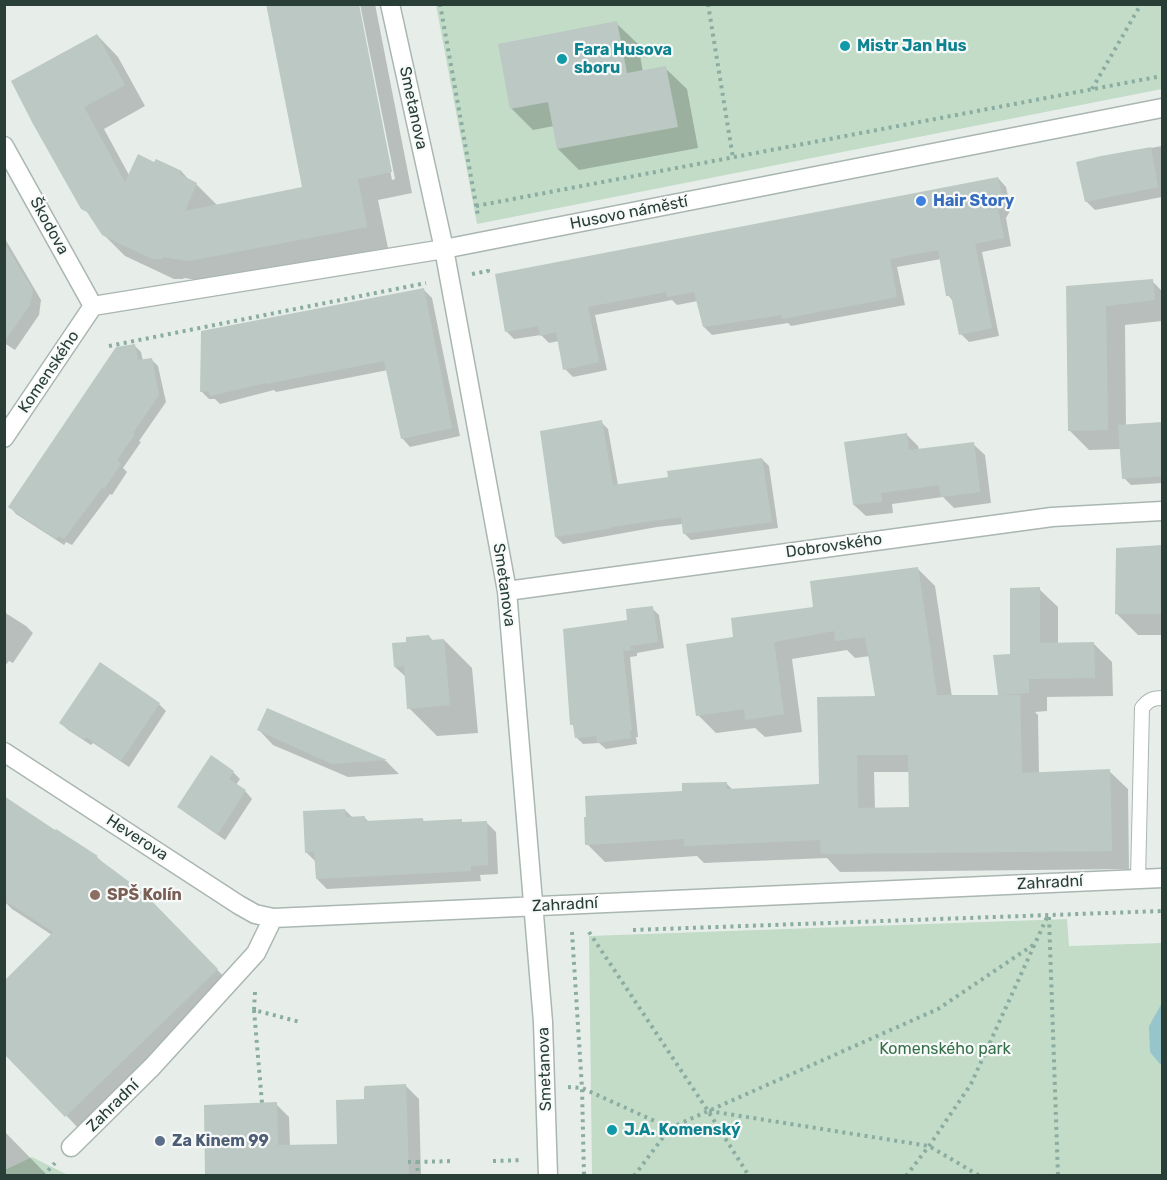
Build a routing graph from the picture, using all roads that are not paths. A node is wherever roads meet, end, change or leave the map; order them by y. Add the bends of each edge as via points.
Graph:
1 (390, 4) edge
2 (1162, 108) edge
3 (4, 147) edge
4 (444, 249) junction
5 (93, 306) junction
6 (4, 438) edge
7 (1162, 511) edge
8 (507, 591) junction
9 (1162, 698) edge
10 (4, 752) edge
11 (1162, 878) edge
12 (1138, 879) junction
13 (534, 906) junction
14 (273, 918) junction
15 (71, 1147) dead end
16 (548, 1176) edge

1 - 4 street, Smetanova
2 - 4 street, Husovo náměstí
3 - 5 street, Škodova
4 - 5 street, Husovo náměstí
4 - 8 street, Smetanova
5 - 6 street, Komenského
7 - 8 street, Dobrovského via 1052,517
8 - 13 street, Smetanova
9 - 12 lane via 1153,698 1142,708
10 - 14 street, Heverova via 239,905
11 - 12 street, Zahradní
12 - 13 street, Zahradní
13 - 14 street, Zahradní
13 - 16 street, Smetanova
14 - 15 street, Zahradní via 256,953 152,1067

